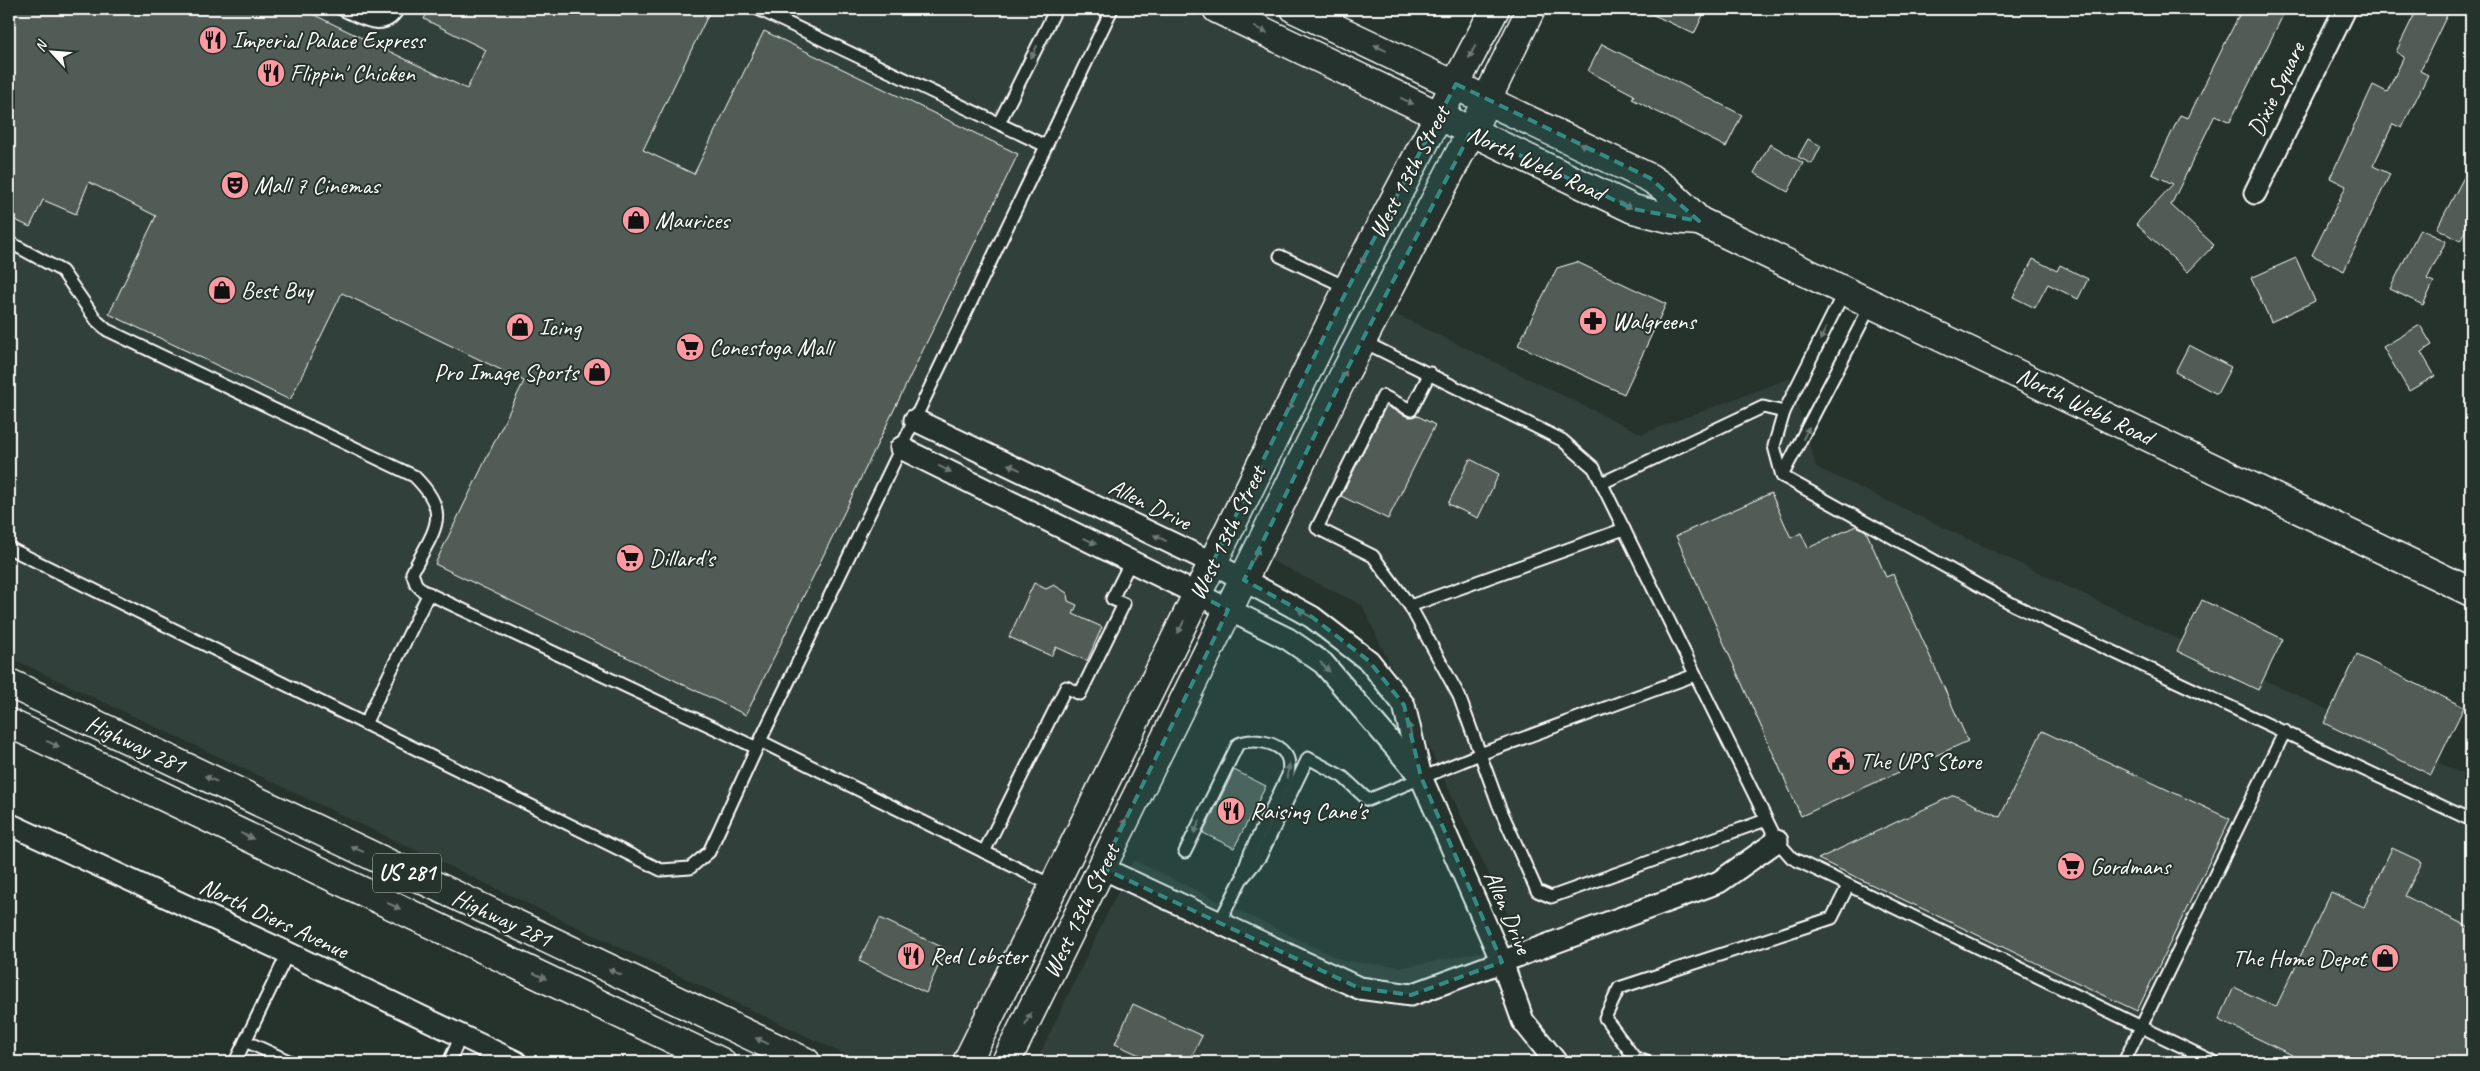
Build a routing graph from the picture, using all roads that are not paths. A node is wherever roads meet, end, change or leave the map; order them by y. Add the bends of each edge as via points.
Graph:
1 (341, 9) edge
2 (398, 9) edge
3 (758, 9) edge
4 (1056, 9) edge
5 (1112, 9) edge
6 (1217, 9) edge
7 (1296, 9) edge
8 (1495, 9) edge
9 (1532, 9) edge
10 (2345, 9) edge
11 (1456, 84) junction
12 (1487, 99) junction
13 (1438, 117) junction
14 (999, 123) junction
15 (1471, 132) junction
16 (1046, 146) junction
17 (2255, 193) dead end
18 (1699, 221) junction
19 (9, 242) edge
20 (1280, 256) dead end
21 (1348, 288) junction
22 (1845, 290) junction
23 (1872, 303) junction
24 (1362, 341) junction
25 (1430, 373) junction
26 (1784, 412) junction
27 (915, 420) junction
28 (901, 448) junction
29 (1782, 476) junction
30 (1602, 483) junction
31 (1624, 529) junction
32 (9, 548) edge
33 (1130, 561) junction
34 (1213, 563) junction
35 (1244, 580) junction
36 (2471, 592) edge
37 (428, 593) junction
38 (1197, 594) junction
39 (1410, 606) junction
40 (1228, 610) junction
41 (1695, 675) junction
42 (9, 683) edge
43 (9, 723) edge
44 (366, 724) junction
45 (2284, 732) junction
46 (759, 744) junction
47 (1480, 754) junction
48 (1420, 777) junction
49 (1766, 820) junction
50 (2471, 820) edge
51 (9, 824) edge
52 (1777, 841) junction
53 (984, 852) junction
54 (1185, 852) dead end
55 (1102, 868) junction
56 (1241, 880) junction
57 (1053, 886) junction
58 (1848, 886) junction
59 (1219, 923) junction
60 (288, 953) junction
61 (1502, 962) junction
62 (2140, 1028) junction
63 (461, 1036) junction
64 (245, 1040) junction
65 (235, 1062) edge
66 (291, 1062) edge
67 (449, 1062) edge
68 (516, 1062) edge
69 (721, 1062) edge
70 (806, 1062) edge
71 (967, 1062) edge
72 (1006, 1062) edge
73 (1556, 1062) edge
74 (1646, 1062) edge
75 (2124, 1062) edge
76 (2214, 1062) edge

1 - 2 lane via 379,24 388,21
3 - 14 lane
4 -> 14 lane
5 - 16 lane
6 -> 13 main road, North Webb Road
11 -> 7 main road, North Webb Road
8 -> 11 main road, West 13th Street
9 - 12 main road, West 13th Street
10 - 17 street, Dixie Square
11 - 12 main road, North Webb Road
11 - 13 main road, West 13th Street
12 - 15 main road, West 13th Street
18 -> 12 main road, North Webb Road via 1650,178
13 - 15 main road, North Webb Road
13 -> 21 main road, West 13th Street
14 - 16 lane
15 -> 18 main road, North Webb Road via 1633,209 1672,219
15 - 24 main road, West 13th Street
16 - 27 lane
18 - 22 main road, North Webb Road
19 - 37 lane via 62,271 97,321 108,330 414,476 429,491 438,510 437,523 412,573 416,584
20 - 21 lane
21 -> 34 main road, West 13th Street
22 - 23 main road, North Webb Road
22 -> 26 lane
29 -> 23 lane
23 - 36 main road, North Webb Road
24 - 25 lane
35 -> 24 main road, West 13th Street
25 - 30 lane via 1562,440 1594,468
25 - 39 lane via 1411,410 1383,396 1317,528 1374,556
26 - 29 lane via 1774,446
26 - 30 lane via 1763,407
27 - 28 lane
34 -> 27 street, Allen Drive
28 -> 33 street, Allen Drive
28 - 46 lane
29 - 45 lane via 2014,605
30 - 31 lane
31 - 39 lane
31 - 41 lane
32 - 44 lane
33 - 38 street, Allen Drive
33 - 53 lane via 1112,599 1124,604 1080,694 1066,687
34 - 35 street, Allen Drive
34 - 38 main road, West 13th Street
35 - 40 main road, West 13th Street
48 -> 35 street, Allen Drive via 1404,705 1369,661 1312,618
37 - 44 lane
37 - 46 lane
38 - 40 street, Allen Drive
38 -> 57 main road, West 13th Street
39 - 47 lane via 1459,696
40 -> 48 street, Allen Drive via 1288,639 1323,663
55 -> 40 main road, West 13th Street
41 - 47 lane
41 - 49 lane
70 -> 42 main road, Highway 281 / US 281
43 -> 69 main road, Highway 281 / US 281
44 - 46 lane via 661,870 690,868 709,852
45 - 50 lane
45 - 62 lane
46 - 53 lane
47 - 48 lane
47 - 49 lane via 1537,891 1551,897
48 - 56 lane via 1368,800 1344,777 1308,758 1260,858
48 - 61 street, Allen Drive
49 - 52 lane
51 - 60 street, North Diers Avenue
52 - 58 lane via 1792,858
52 - 61 street via 1719,882
53 - 57 lane
56 -> 54 lane via 1250,853 1288,774 1290,764 1286,754 1275,747 1256,740 1238,744
55 - 59 street
72 -> 55 main road, West 13th Street
56 - 59 lane
57 - 71 main road, West 13th Street
58 - 62 lane
58 - 74 lane via 1832,918 1619,988 1605,1018 1634,1057
59 - 61 street via 1359,988 1411,995
60 - 63 street, North Diers Avenue
60 - 64 lane
61 - 73 street, Allen Drive via 1523,1021
62 - 75 lane
62 - 76 lane
63 - 67 lane
63 - 68 street, North Diers Avenue
64 - 65 lane
64 - 66 lane

